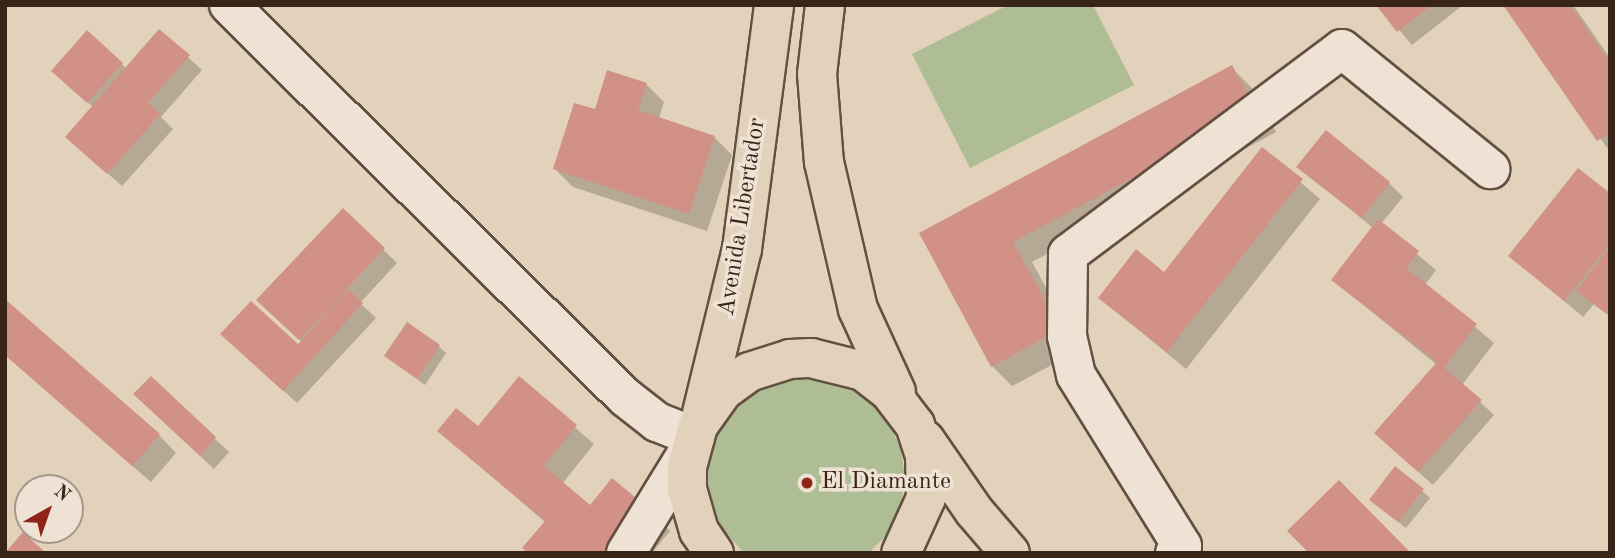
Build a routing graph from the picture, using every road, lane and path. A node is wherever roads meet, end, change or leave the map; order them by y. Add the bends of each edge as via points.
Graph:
1 (229, 5) edge
2 (774, 5) edge
3 (825, 5) edge
4 (1490, 169) dead end
5 (909, 416) junction
6 (695, 436) junction
7 (626, 553) edge
8 (714, 553) edge
9 (901, 553) edge
10 (1010, 553) edge
11 (1175, 553) edge

1 - 6 street via 625,397 657,422
2 - 6 highway, Avenida Libertador via 742,249
3 - 5 highway via 817,117 834,217 858,309
4 - 11 street via 1342,49 1068,254 1067,337 1076,375 1182,546
5 - 6 highway via 863,372 843,363 790,359 749,372 723,391
5 - 9 highway via 925,456 926,499
5 - 10 highway via 974,511
6 - 7 street
6 - 8 highway, Avenida Libertador via 687,489 692,510

